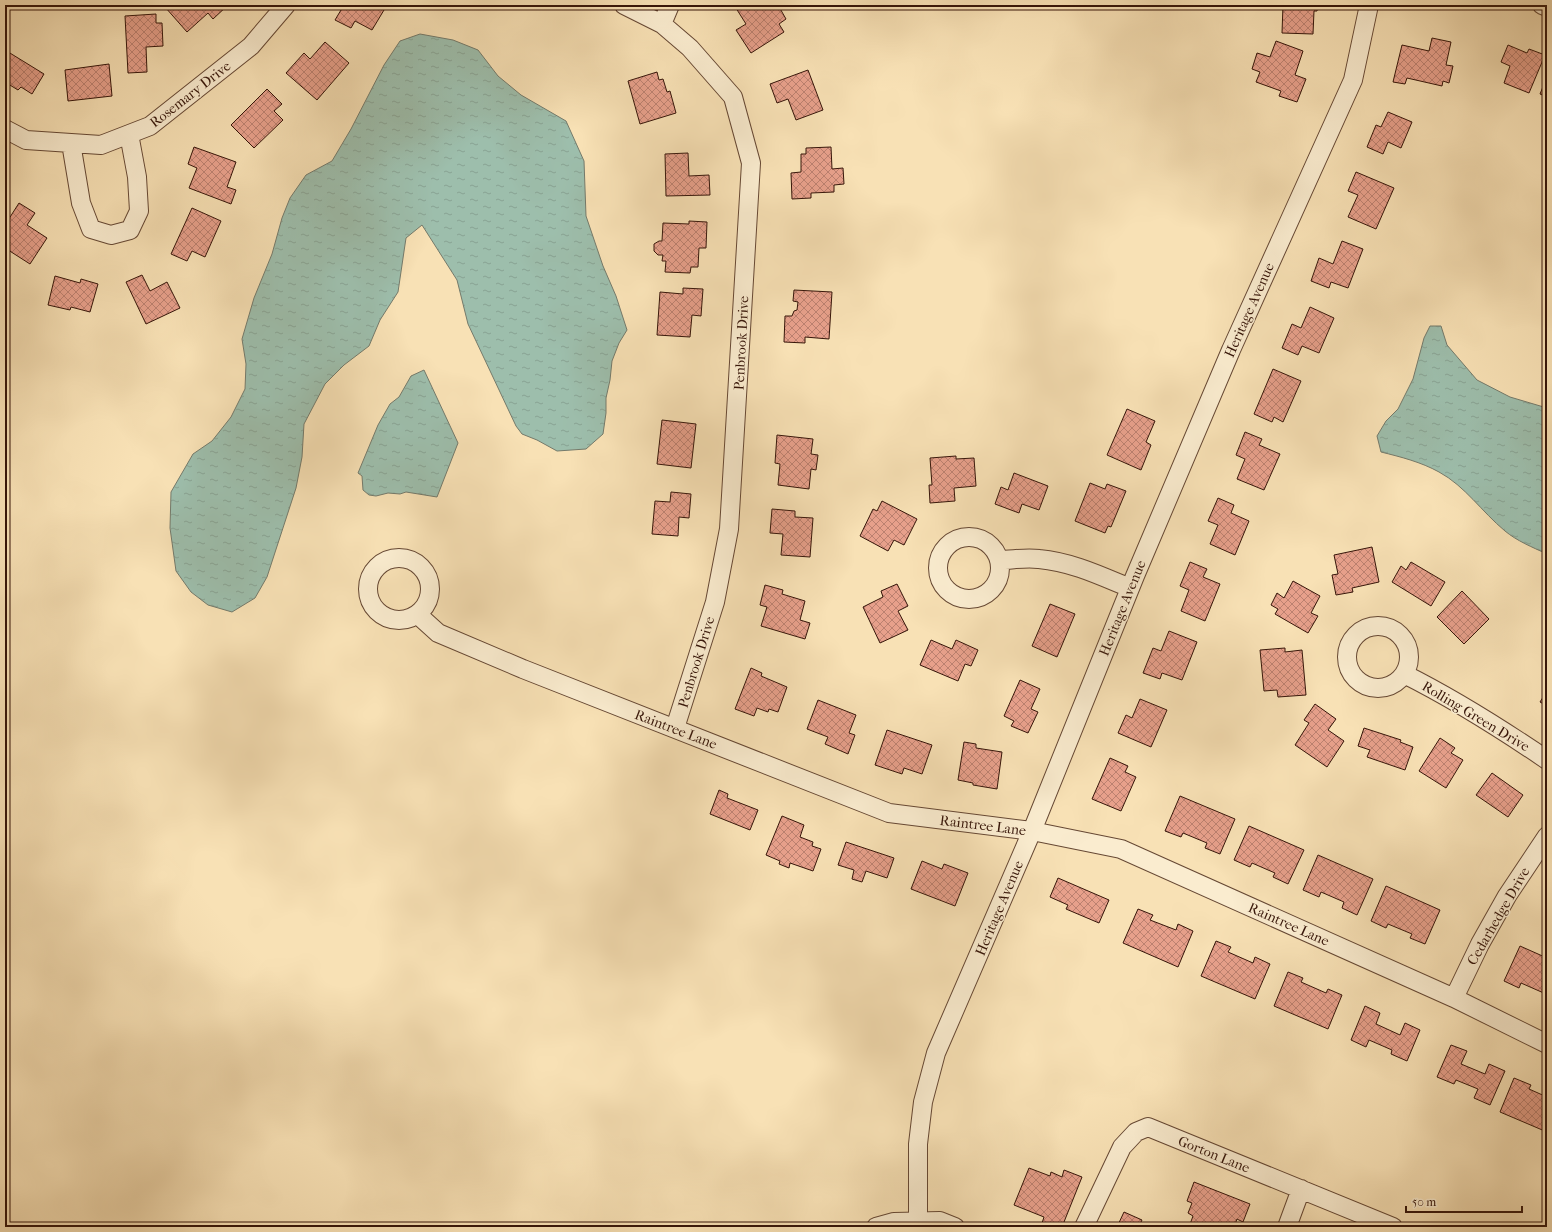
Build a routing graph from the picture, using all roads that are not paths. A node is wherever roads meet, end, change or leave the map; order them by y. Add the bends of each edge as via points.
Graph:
1 (286, 5) edge
2 (624, 5) edge
3 (670, 5) edge
4 (1369, 5) edge
5 (1542, 5) edge
6 (1547, 7) edge
7 (662, 24) junction
8 (5, 129) edge
9 (129, 134) junction
10 (71, 143) junction
11 (999, 560) dead end
12 (1130, 588) junction
13 (417, 614) dead end
14 (1404, 674) dead end
15 (675, 728) junction
16 (1547, 760) edge
17 (1032, 831) junction
18 (1547, 836) edge
19 (1454, 998) junction
20 (1547, 1044) edge
21 (1301, 1190) junction
22 (918, 1222) junction
23 (876, 1227) edge
24 (955, 1227) edge
25 (1084, 1227) edge
26 (1287, 1227) edge
27 (1393, 1227) edge

1 - 9 street, Rosemary Drive via 251,46 150,126
2 - 7 street, Penbrook Drive
3 - 7 street
4 - 12 street, Heritage Avenue via 1353,80 1231,350
5 - 6 street
7 - 15 street, Penbrook Drive via 690,48 733,97 751,163 730,528 715,602
8 - 10 street, Rosemary Drive via 26,140
9 - 10 street, Rosemary Drive via 102,145
9 - 10 street via 137,177 139,211 130,230 111,235 91,229 81,203
11 - 12 street via 1038,559 1056,562 1079,567
12 - 17 street, Heritage Avenue
13 - 15 street, Raintree Lane via 438,633
14 - 16 street, Rolling Green Drive via 1490,722
15 - 17 street, Raintree Lane via 889,813
17 - 19 street, Raintree Lane via 1121,849
17 - 22 street, Heritage Avenue via 936,1053 923,1102 918,1144
18 - 19 street, Cedarhedge Drive via 1507,896
19 - 20 street, Raintree Lane
21 - 25 street, Gorton Lane via 1148,1127 1136,1132 1122,1147
21 - 26 street
21 - 27 street, Gorton Lane
22 - 23 street via 894,1222
22 - 24 street via 940,1221

